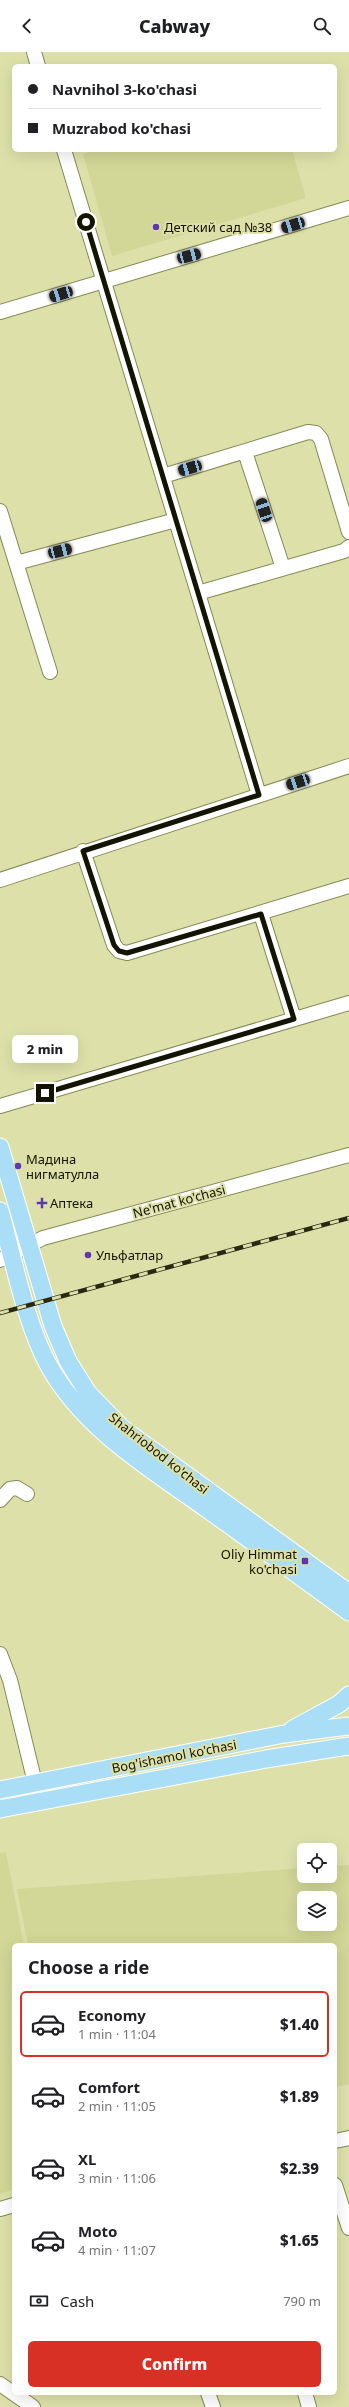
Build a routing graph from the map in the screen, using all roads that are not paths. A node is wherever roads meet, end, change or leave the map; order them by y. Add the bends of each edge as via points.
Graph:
1 (34, 52) edge
2 (37, 64) edge
3 (65, 152) edge
4 (349, 208) edge
5 (103, 280) junction
6 (0, 312) edge
7 (245, 452) junction
8 (163, 476) junction
9 (0, 511) edge
10 (176, 520) junction
11 (349, 532) edge
12 (349, 546) edge
13 (16, 563) junction
14 (283, 568) junction
15 (198, 593) junction
16 (50, 672) dead end
17 (349, 766) edge
18 (259, 795) junction
19 (83, 851) junction
20 (0, 880) edge
21 (349, 886) edge
22 (261, 914) junction
23 (349, 1003) edge
24 (294, 1019) junction
25 (0, 1106) edge
26 (0, 1147) edge
27 (349, 1155) edge
28 (0, 1211) edge
29 (28, 1244) junction
30 (6, 1256) edge
31 (27, 1494) dead end
32 (0, 1500) edge
33 (349, 1593) edge
34 (334, 1601) junction
35 (349, 1612) edge
36 (349, 1619) edge
37 (0, 1654) edge
38 (349, 1695) edge
39 (349, 1726) edge
40 (284, 1734) junction
41 (349, 1746) edge
42 (167, 1757) junction
43 (171, 1777) junction
44 (35, 1783) junction
45 (0, 1790) edge
46 (0, 1810) edge
47 (349, 2138) edge
48 (337, 2141) edge
49 (337, 2192) edge
50 (12, 2206) edge
51 (0, 2209) edge
52 (349, 2228) edge
53 (0, 2384) edge
54 (12, 2392) edge
55 (16, 2395) edge
56 (209, 2395) edge
57 (306, 2395) edge
58 (33, 2407) edge
59 (213, 2407) edge
60 (309, 2407) edge

1 - 2 street
3 - 5 street
4 - 5 street
5 - 6 street
5 - 8 street
7 - 8 street
7 - 11 street via 308,432 316,433 321,439
7 - 14 street
8 - 10 street
9 - 13 street
10 - 13 street
10 - 15 street
12 - 14 street via 344,551
13 - 16 street
14 - 15 street
15 - 18 street
17 - 18 street
18 - 19 street
19 - 20 street
19 - 22 street via 114,945 119,951 127,953
21 - 22 street
22 - 24 street
23 - 24 street
24 - 25 street
26 - 29 main road, Shahriobod ko'chasi
27 - 29 street, Ne'mat ko'chasi
28 - 30 main road, Shahriobod ko'chasi
29 - 30 street, Ne'mat ko'chasi
29 - 33 main road, Shahriobod ko'chasi via 62,1349 83,1385 105,1412 162,1458
30 - 34 main road, Shahriobod ko'chasi via 44,1355 62,1386 85,1413 137,1459
31 - 32 street via 17,1488 10,1489
34 - 35 main road, Shahriobod ko'chasi
34 - 36 main road
37 - 44 street via 10,1680
38 - 40 main road via 339,1704
39 - 40 main road, Bog'ishamol ko'chasi
40 - 42 main road, Bog'ishamol ko'chasi
41 - 43 main road, Bog'ishamol ko'chasi
42 - 43 main road
42 - 44 main road, Bog'ishamol ko'chasi
43 - 46 main road, Bog'ishamol ko'chasi
44 - 45 main road, Bog'ishamol ko'chasi
47 - 48 street
49 - 52 street
50 - 51 street
53 - 54 street
55 - 58 street
56 - 59 street
57 - 60 street

